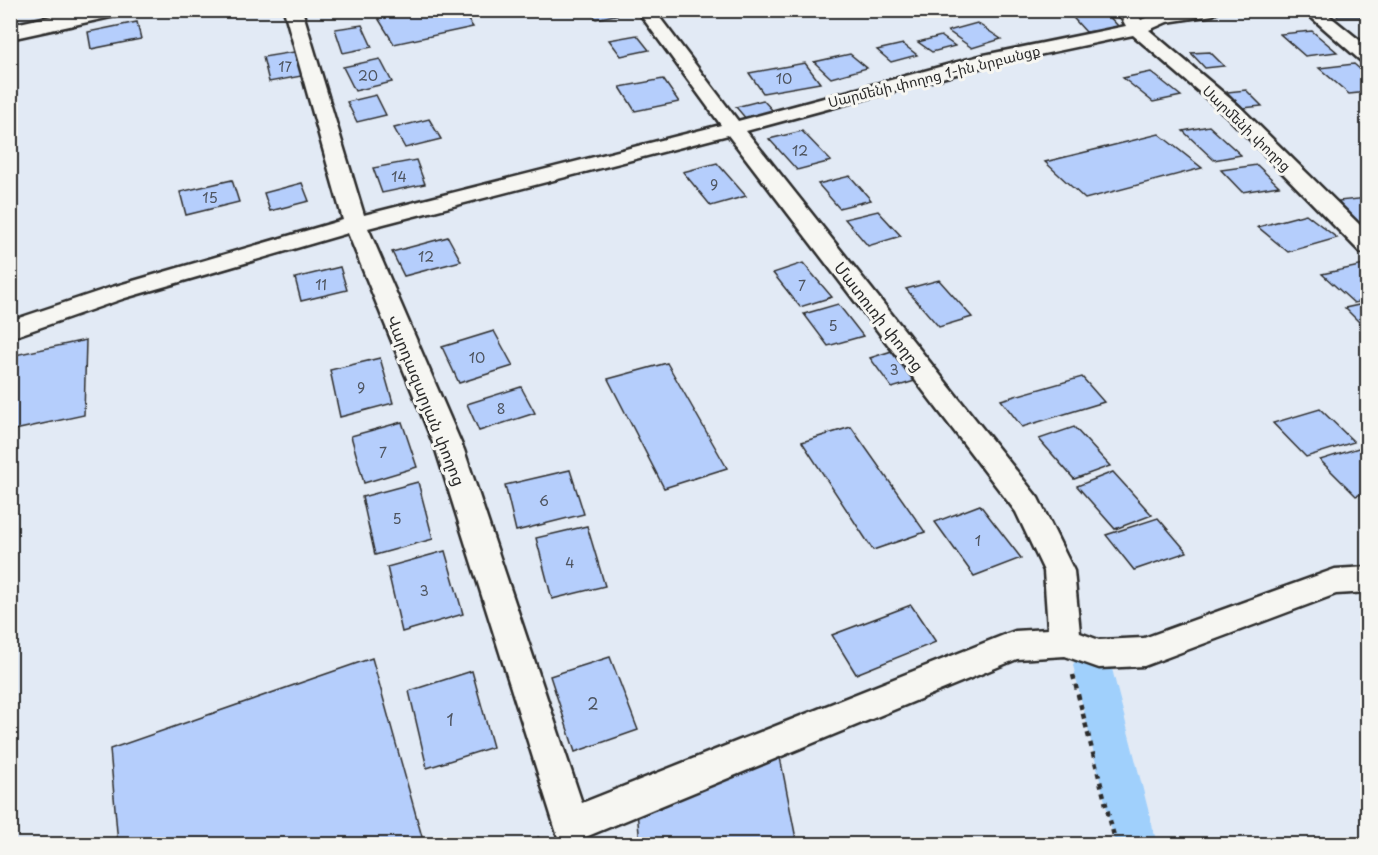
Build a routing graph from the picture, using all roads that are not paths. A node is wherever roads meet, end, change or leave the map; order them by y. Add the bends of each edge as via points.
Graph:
1 (112, 10) edge
2 (293, 10) edge
3 (645, 10) edge
4 (1126, 10) edge
5 (1213, 10) edge
6 (1311, 10) edge
7 (1137, 29) junction
8 (10, 32) edge
9 (1368, 57) edge
10 (733, 128) junction
11 (355, 224) junction
12 (1368, 247) edge
13 (10, 330) edge
14 (1368, 579) edge
15 (1065, 642) junction

1 - 8 main road
2 - 11 street, Վարդազարյան փողոց
3 - 10 street, Մատուռի փողոց
4 - 7 street, Սարմենի փողոց
5 - 7 street, Սարմենի փողոց 1-ին նրբանցք via 1163,17
6 - 9 street
7 - 10 street, Սարմենի փողոց 1-ին նրբանցք via 984,62
7 - 12 street, Սարմենի փողոց via 1233,111
10 - 11 street, Սարմենի փողոց 1-ին նրբանցք
10 - 15 street, Մատուռի փողոց via 1028,506 1059,571
11 - 13 street, Սարմենի փողոց 1-ին նրբանցք via 117,292
11 - 15 street, Վարդազարյան փողոց via 450,450 571,825 1015,645
14 - 15 street via 1335,582 1143,652 1099,654

